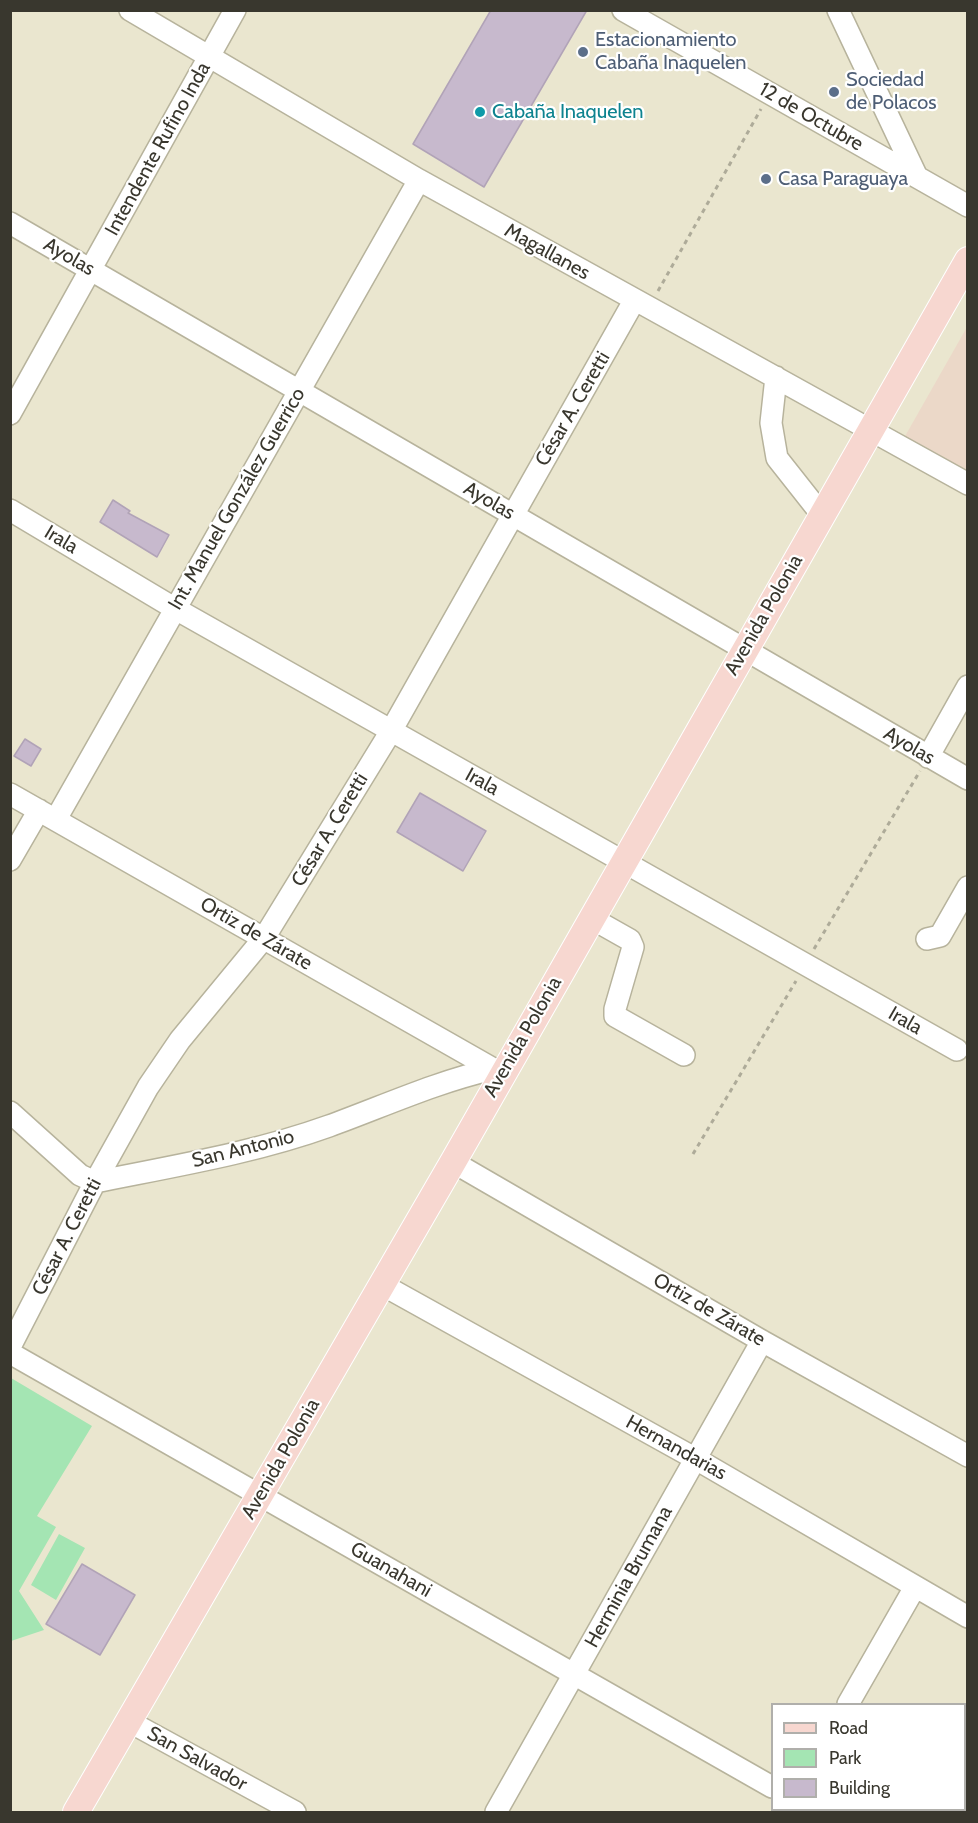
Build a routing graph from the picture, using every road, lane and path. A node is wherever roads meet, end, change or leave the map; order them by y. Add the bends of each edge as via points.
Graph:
1 (130, 10) edge
2 (235, 10) edge
3 (623, 10) edge
4 (838, 10) edge
5 (209, 56) junction
6 (769, 93) junction
7 (917, 177) junction
8 (419, 180) junction
9 (968, 206) edge
10 (10, 223) edge
11 (968, 260) edge
12 (91, 269) junction
13 (641, 305) junction
14 (776, 377) junction
15 (299, 391) junction
16 (10, 414) edge
17 (871, 429) junction
18 (968, 484) edge
19 (10, 510) edge
20 (822, 514) junction
21 (513, 515) junction
22 (174, 608) junction
23 (744, 650) junction
24 (968, 687) edge
25 (391, 731) junction
26 (928, 757) junction
27 (968, 779) edge
28 (10, 794) edge
29 (47, 815) junction
30 (10, 860) edge
31 (623, 861) junction
32 (968, 887) edge
33 (591, 918) junction
34 (264, 938) junction
35 (927, 939) dead end
36 (957, 1050) dead end
37 (684, 1055) dead end
38 (497, 1071) junction
39 (10, 1112) edge
40 (453, 1162) junction
41 (95, 1182) junction
42 (381, 1284) junction
43 (762, 1341) junction
44 (10, 1347) edge
45 (10, 1353) edge
46 (968, 1456) edge
47 (696, 1459) junction
48 (261, 1495) junction
49 (915, 1587) junction
50 (968, 1617) edge
51 (574, 1674) junction
52 (849, 1703) edge
53 (130, 1722) junction
54 (771, 1786) edge
55 (76, 1812) edge
56 (295, 1812) edge
57 (496, 1812) edge

1 - 5 street, Magallanes
2 - 5 street, Intendente Rufino Inda
3 - 6 street, 12 de Octubre
4 - 7 street
5 - 8 street, Magallanes
5 - 12 street, Intendente Rufino Inda
6 - 7 street, 12 de Octubre
6 - 13 path
7 - 9 street, 12 de Octubre
8 - 13 street, Magallanes
8 - 15 street, Int. Manuel González Guerrico
10 - 12 street, Ayolas
11 - 17 main road, Avenida Polonia
12 - 15 street, Ayolas
12 - 16 street, Intendente Rufino Inda
13 - 14 street, Magallanes
13 - 21 street, César A. Ceretti
14 - 17 street, Magallanes
14 - 20 street via 771,423 777,458
15 - 21 street, Ayolas
15 - 22 street, Int. Manuel González Guerrico
17 - 18 street, Magallanes
17 - 20 main road, Avenida Polonia
19 - 22 street, Irala
20 - 23 main road, Avenida Polonia
21 - 23 street, Ayolas
21 - 25 street, César A. Ceretti
22 - 25 street, Irala
22 - 29 street, Int. Manuel González Guerrico
23 - 26 street, Ayolas
23 - 31 main road, Avenida Polonia
24 - 26 street
25 - 31 street, Irala
25 - 34 street, César A. Ceretti
26 - 27 street, Ayolas
28 - 29 street, Ortiz de Zárate
29 - 30 street, Int. Manuel González Guerrico
29 - 34 street, Ortiz de Zárate
31 - 33 main road, Avenida Polonia
31 - 36 street, Irala
32 - 35 street via 940,936
33 - 37 street via 630,940 633,946 615,1016
33 - 38 main road, Avenida Polonia
34 - 38 street, Ortiz de Zárate
34 - 41 street, César A. Ceretti via 180,1040 148,1087
38 - 40 main road, Avenida Polonia
38 - 41 street, San Antonio via 451,1078 261,1148
39 - 41 street via 80,1175
40 - 42 main road, Avenida Polonia
40 - 43 street, Ortiz de Zárate
41 - 44 street, César A. Ceretti
42 - 47 street, Hernandarias
42 - 48 main road, Avenida Polonia
43 - 46 street, Ortiz de Zárate
43 - 47 street, Herminia Brumana
45 - 48 street, Guanahani
47 - 49 street, Hernandarias
47 - 51 street, Herminia Brumana
48 - 51 street, Guanahani
48 - 53 main road, Avenida Polonia
49 - 50 street, Hernandarias
49 - 52 street
51 - 54 street, Guanahani
51 - 57 street, Herminia Brumana
53 - 55 main road, Avenida Polonia
53 - 56 street, San Salvador

